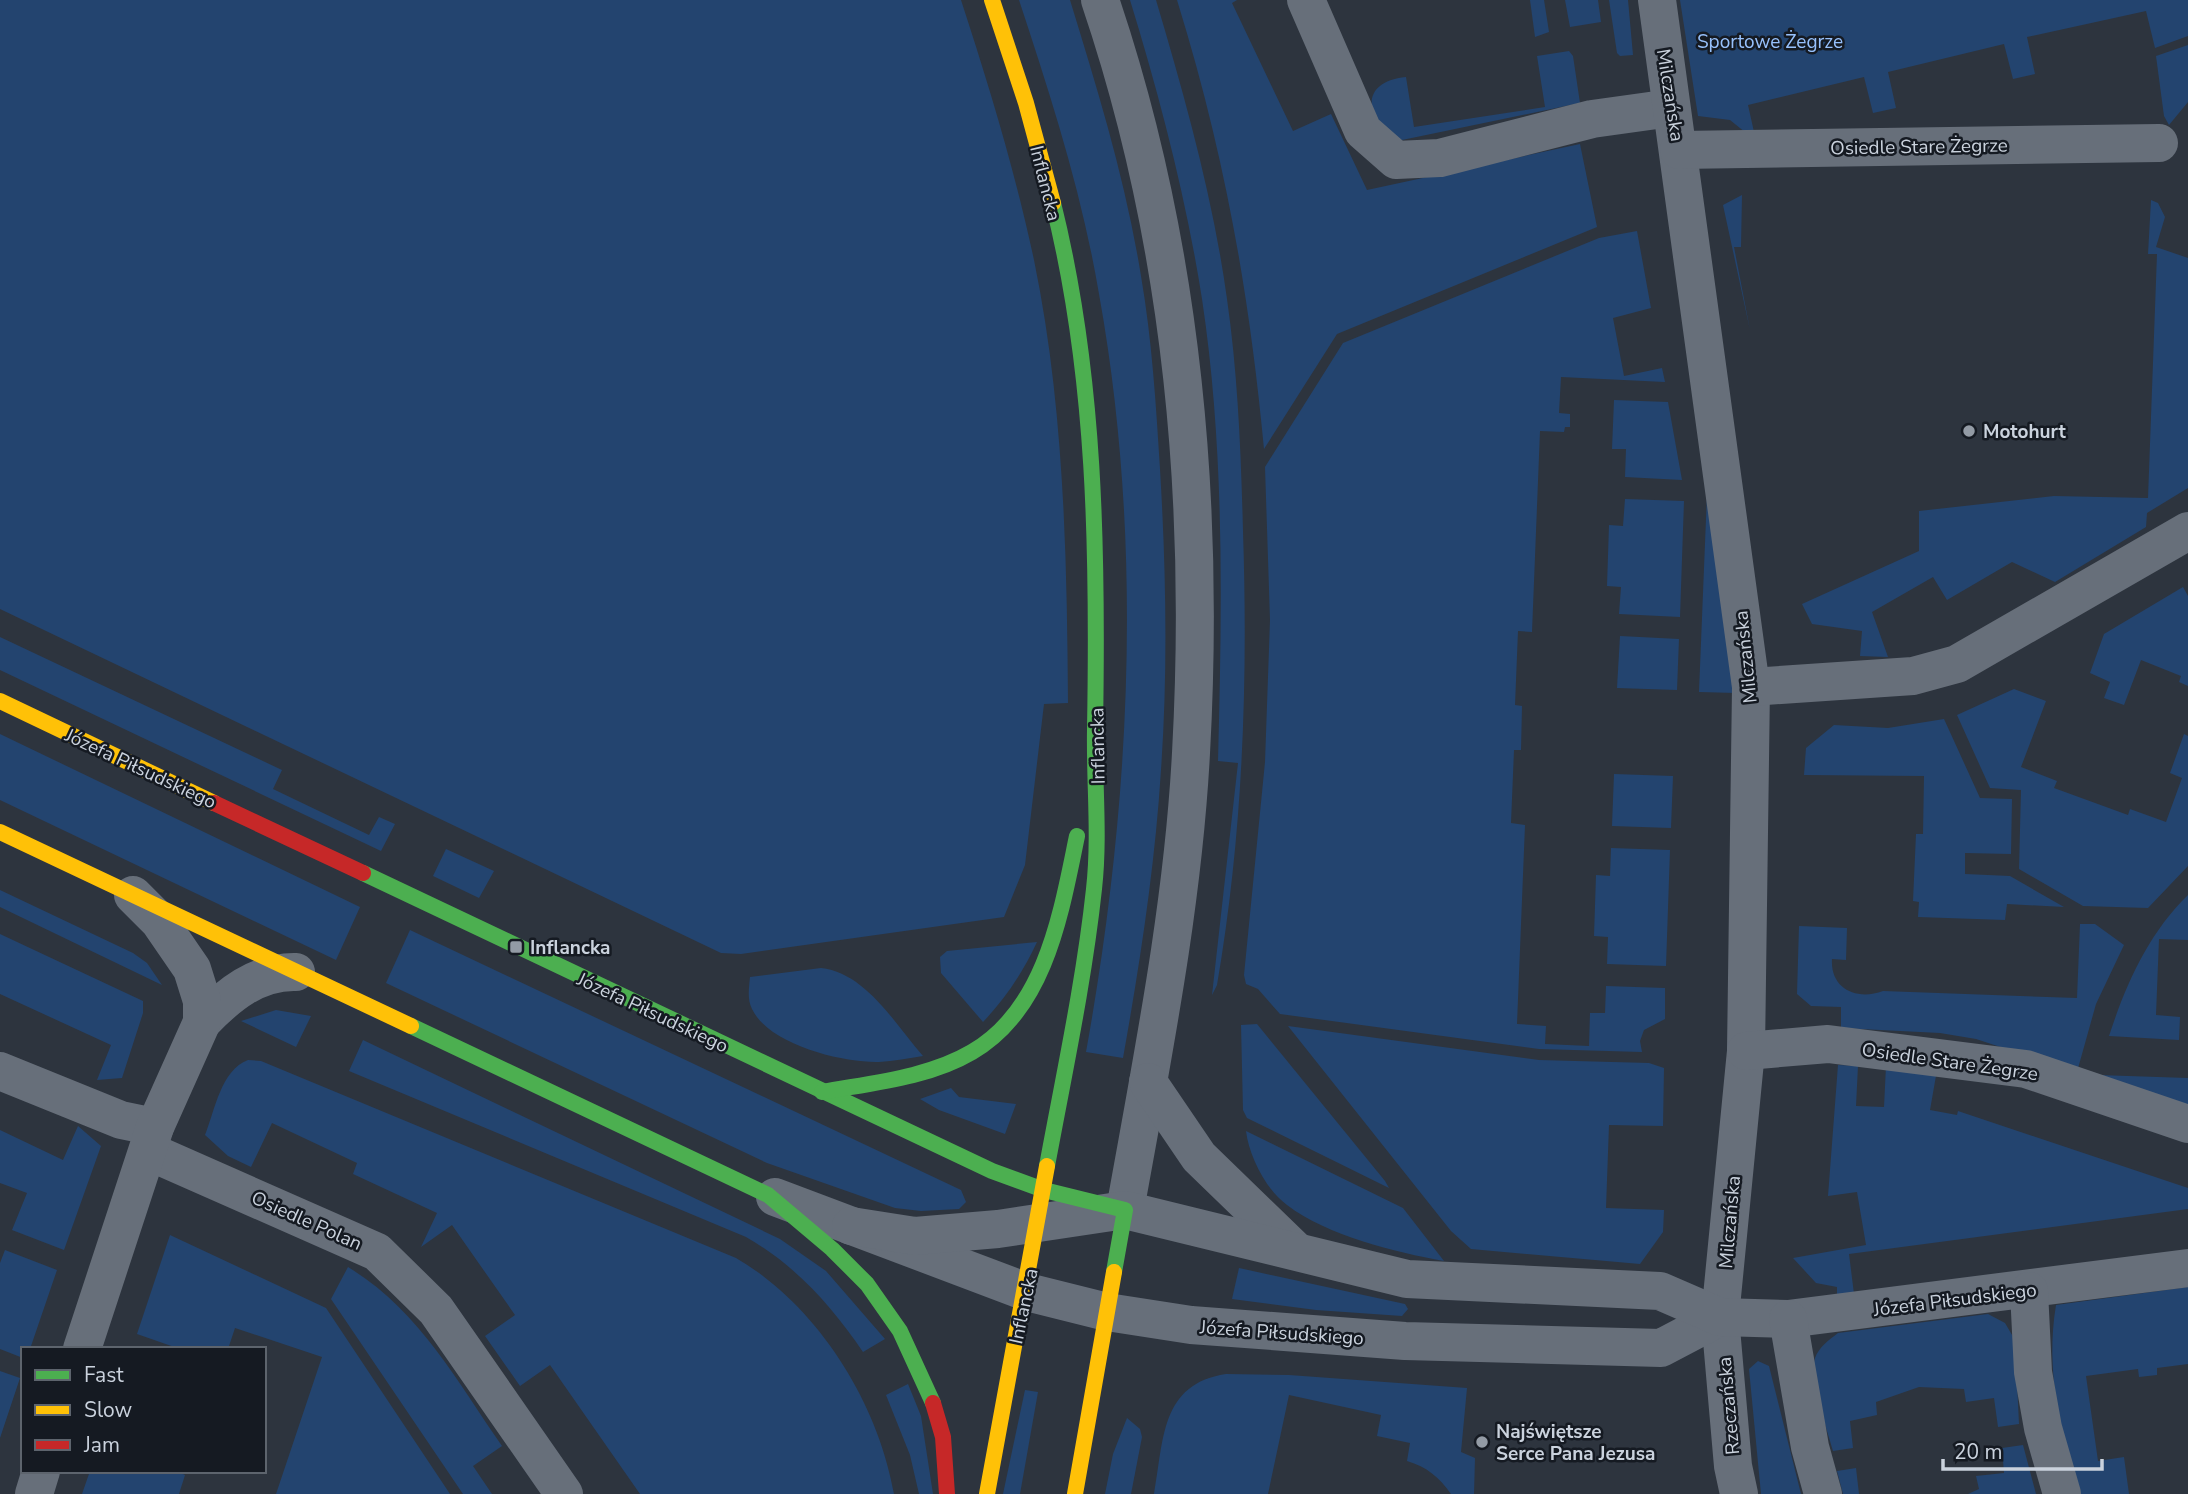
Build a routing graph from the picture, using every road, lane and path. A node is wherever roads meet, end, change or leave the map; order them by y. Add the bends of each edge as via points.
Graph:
1 (992, 0) edge
2 (1100, 0) edge
3 (1306, 0) edge
4 (1657, 0) edge
5 (1671, 108) junction
6 (2160, 143) dead end
7 (1679, 150) junction
8 (2188, 531) edge
9 (1751, 687) junction
10 (0, 701) edge
11 (1095, 747) junction
12 (0, 832) edge
13 (132, 895) junction
14 (296, 972) junction
15 (202, 1022) junction
16 (1746, 1051) junction
17 (0, 1071) edge
18 (1148, 1082) junction
19 (822, 1092) junction
20 (2188, 1124) edge
21 (152, 1139) junction
22 (768, 1195) junction
23 (1041, 1207) junction
24 (1125, 1210) junction
25 (851, 1226) junction
26 (1298, 1253) junction
27 (2188, 1268) edge
28 (2029, 1291) junction
29 (1027, 1292) junction
30 (1107, 1312) junction
31 (1720, 1318) junction
32 (1788, 1320) junction
33 (83, 1347) edge
34 (40, 1473) edge
35 (34, 1494) edge
36 (564, 1494) edge
37 (947, 1494) edge
38 (987, 1494) edge
39 (1075, 1494) edge
40 (1739, 1494) edge
41 (1823, 1494) edge
42 (2062, 1494) edge

1 - 11 street, Inflancka via 1045,174 1069,278 1092,489 1098,668
2 - 18 street via 1140,129 1161,224 1182,364 1192,513 1191,754 1179,880
3 - 5 street via 1363,131 1396,160 1440,158 1592,119
4 - 5 street, Milczańska
5 - 7 street, Milczańska
6 - 7 street, Osiedle Stare Żegrze
7 - 9 street, Milczańska
8 - 9 street via 1957,664 1913,676
9 - 16 street, Milczańska
10 - 19 street, Józefa Piłsudskiego
11 - 19 street via 1060,913 1044,966 1012,1019 974,1051 912,1074
11 - 23 street, Inflancka via 1099,825 1087,943
12 - 13 street, Józefa Piłsudskiego
13 - 14 street, Józefa Piłsudskiego
13 - 15 street via 159,921 192,969 202,1001
14 - 15 street via 267,975 243,987
14 - 22 street, Józefa Piłsudskiego
15 - 21 street
16 - 20 street, Osiedle Stare Żegrze via 1828,1044 2026,1069
16 - 31 street, Milczańska
17 - 21 street, Osiedle Polan via 121,1120
18 - 24 street
18 - 26 street via 1199,1157
19 - 23 street, Józefa Piłsudskiego via 992,1171
21 - 33 street
21 - 36 street, Osiedle Polan via 377,1252 436,1310
22 - 25 street, Józefa Piłsudskiego
22 - 37 street via 865,1282 911,1349 931,1392 948,1470
23 - 24 street, Józefa Piłsudskiego
23 - 25 street, Józefa Piłsudskiego via 915,1236
23 - 29 street, Inflancka
24 - 26 street, Józefa Piłsudskiego
24 - 30 street
25 - 29 street, Józefa Piłsudskiego
26 - 31 street, Józefa Piłsudskiego via 1406,1279 1660,1291
27 - 28 street, Józefa Piłsudskiego
28 - 32 street, Józefa Piłsudskiego
28 - 42 street via 2033,1372
29 - 30 street, Józefa Piłsudskiego
29 - 38 street, Inflancka
30 - 31 street, Józefa Piłsudskiego via 1191,1325 1405,1341 1661,1348
30 - 39 street
31 - 32 street, Józefa Piłsudskiego
31 - 40 street, Rzeczańska
32 - 41 street
34 - 35 street

